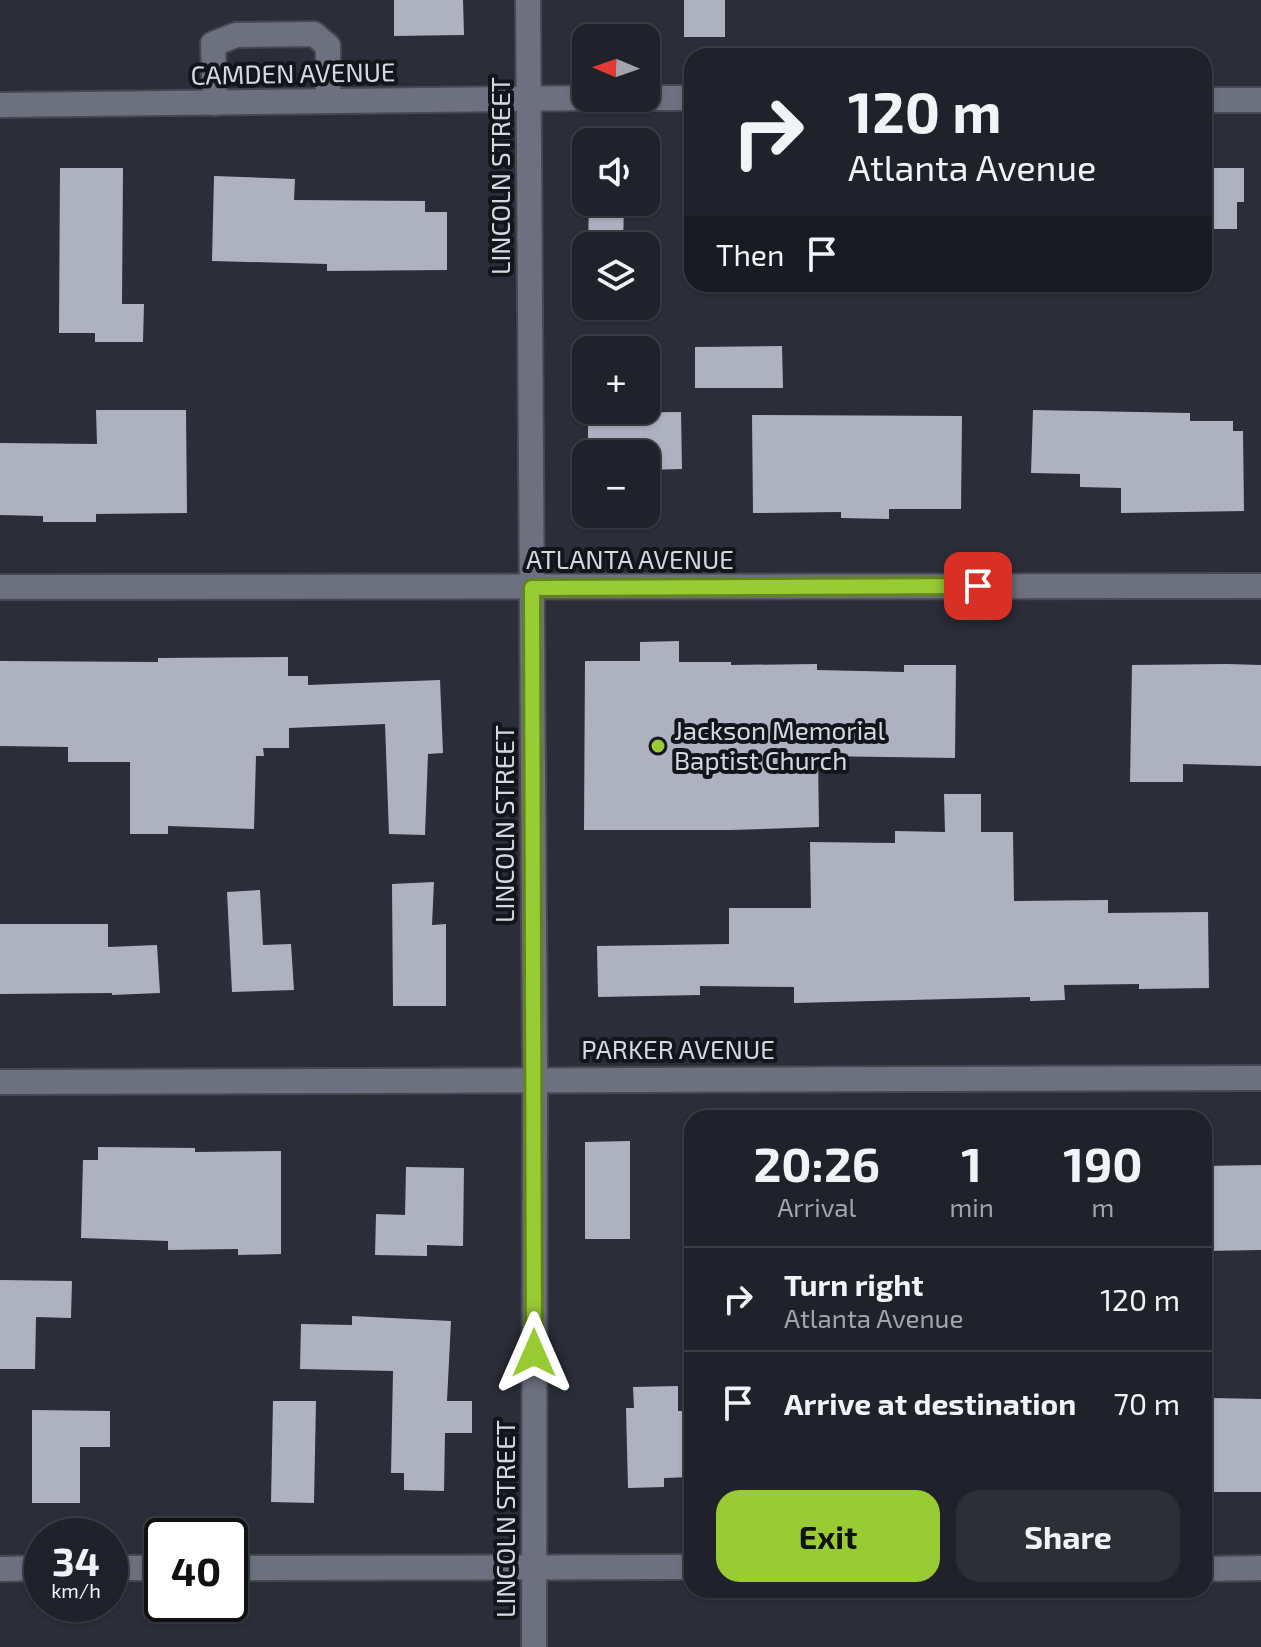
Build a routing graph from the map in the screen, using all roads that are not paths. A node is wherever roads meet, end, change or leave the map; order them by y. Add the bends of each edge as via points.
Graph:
1 (528, 0) edge
2 (572, 98) edge
3 (660, 98) edge
4 (684, 98) edge
5 (528, 99) junction
6 (1212, 100) edge
7 (1261, 100) edge
8 (328, 101) junction
9 (215, 103) junction
10 (0, 105) edge
11 (1261, 586) edge
12 (0, 587) edge
13 (532, 588) junction
14 (535, 1078) junction
15 (1261, 1078) edge
16 (0, 1082) edge
17 (534, 1567) junction
18 (684, 1567) edge
19 (24, 1568) edge
20 (248, 1568) edge
21 (1261, 1568) edge
22 (0, 1569) edge
23 (1212, 1569) edge
24 (534, 1647) edge

1 - 5 street, LINCOLN STREET
2 - 5 street, CAMDEN AVENUE
3 - 4 street
5 - 8 street, CAMDEN AVENUE
5 - 13 street, LINCOLN STREET
6 - 7 street
8 - 9 street, CAMDEN AVENUE
8 - 9 street via 328,46 314,34 236,35 213,44
9 - 10 street, CAMDEN AVENUE
11 - 13 street, ATLANTA AVENUE
12 - 13 street, ATLANTA AVENUE
13 - 14 street, LINCOLN STREET
14 - 15 street, PARKER AVENUE
14 - 16 street, PARKER AVENUE
14 - 17 street, LINCOLN STREET
17 - 18 street
17 - 20 street
17 - 24 street, LINCOLN STREET
19 - 22 street
21 - 23 street

